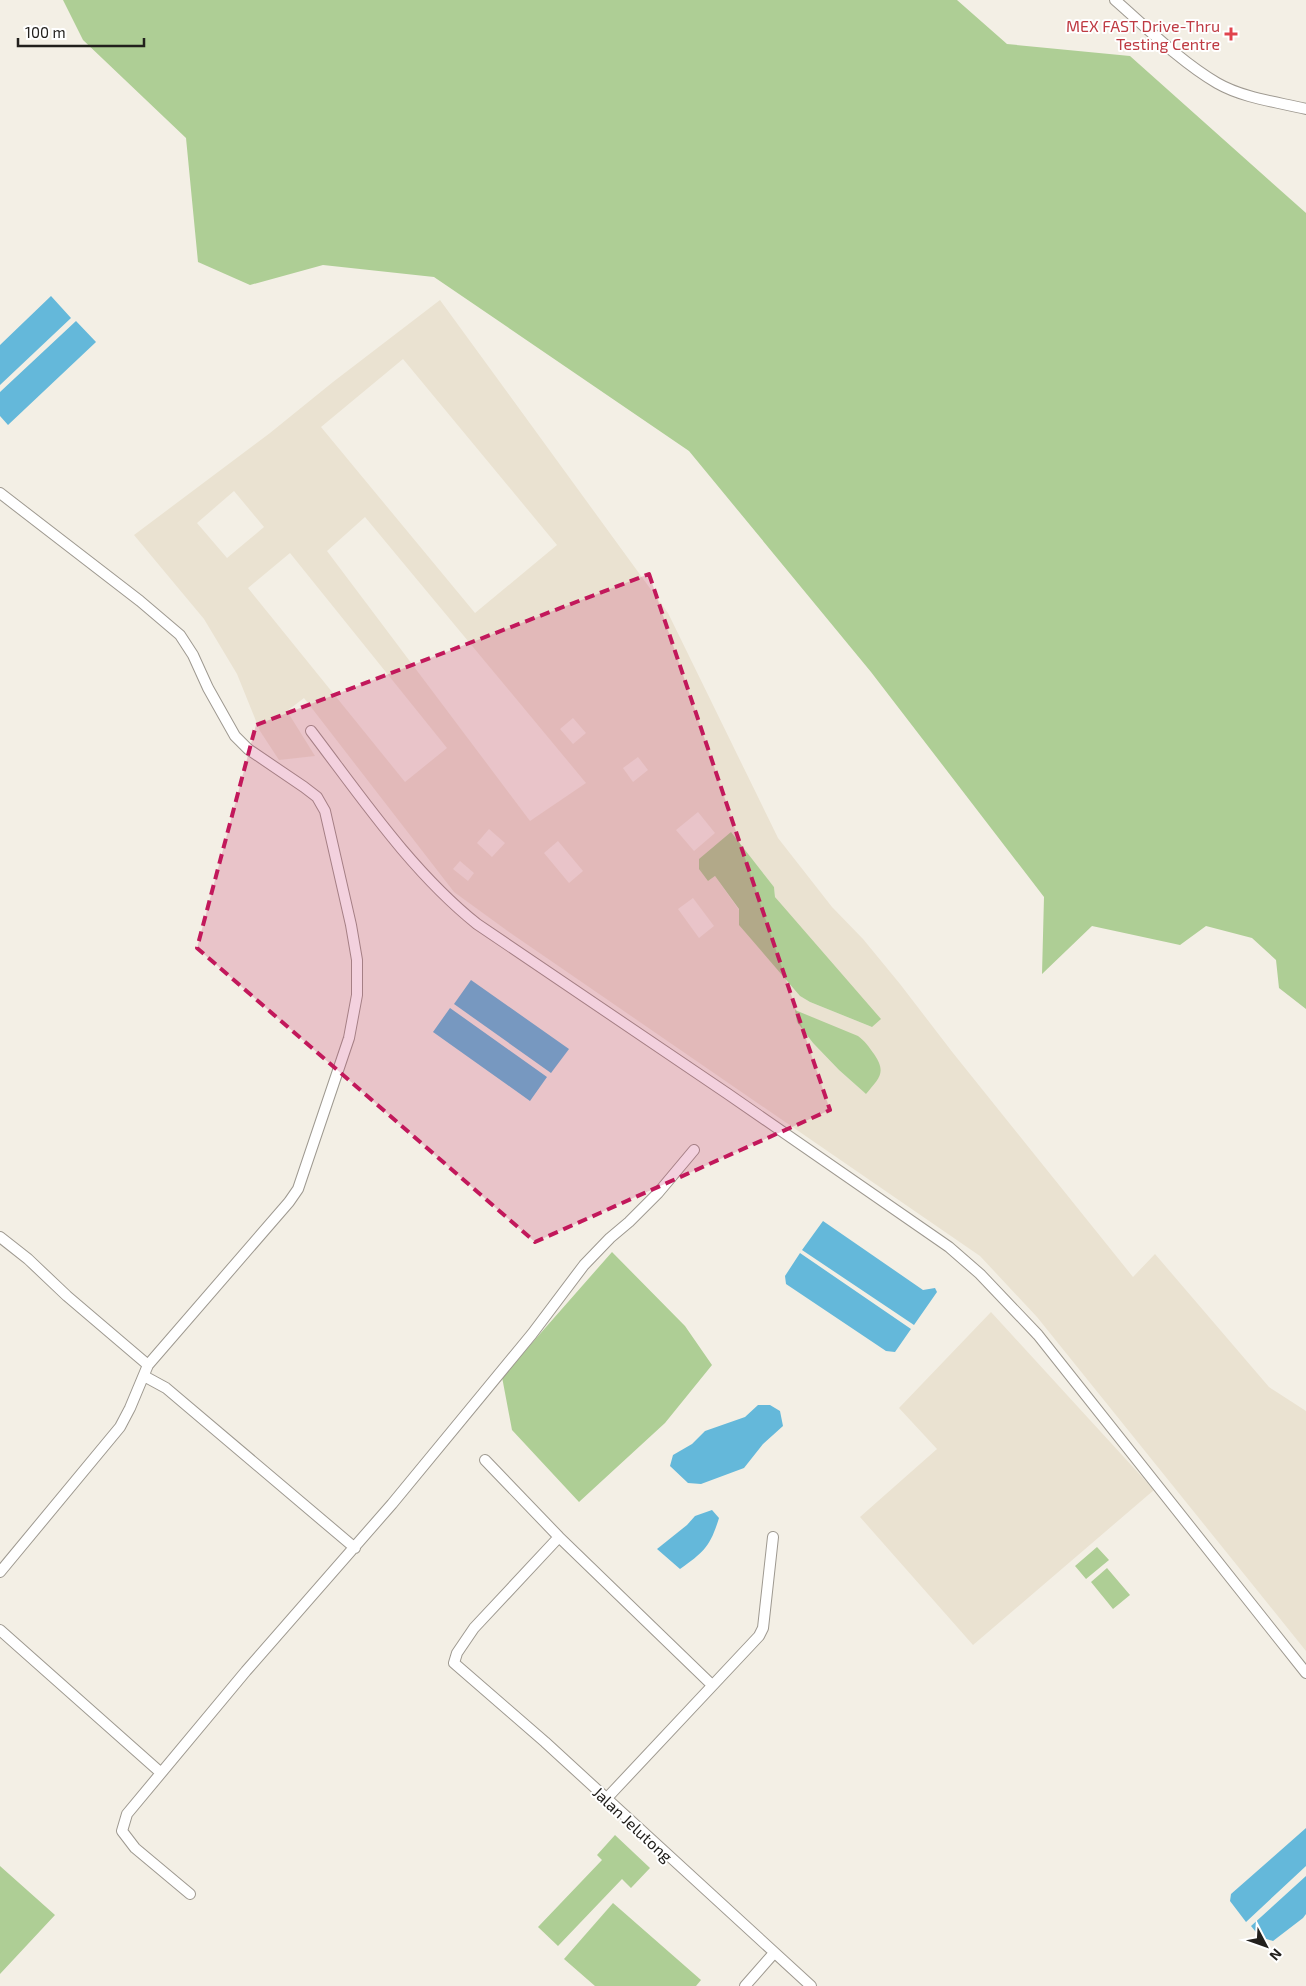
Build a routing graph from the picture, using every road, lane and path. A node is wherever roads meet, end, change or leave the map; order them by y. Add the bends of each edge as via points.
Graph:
1 (1115, 0) edge
2 (1306, 109) edge
3 (0, 493) edge
4 (311, 731) dead end
5 (694, 1150) dead end
6 (0, 1237) edge
7 (148, 1366) junction
8 (144, 1376) junction
9 (485, 1460) dead end
10 (559, 1537) junction
11 (773, 1537) dead end
12 (354, 1548) junction
13 (0, 1572) edge
14 (0, 1630) edge
15 (1306, 1674) edge
16 (712, 1685) junction
17 (160, 1772) junction
18 (606, 1799) junction
19 (190, 1894) dead end
20 (774, 1953) junction
21 (745, 1986) edge
22 (811, 1986) edge

1 - 2 street via 1218,84 1251,97
3 - 7 street via 180,635 236,736 248,749 316,797 329,825 357,960 357,994 349,1038 298,1189
4 - 15 street via 410,857 456,908 772,1123 949,1247 980,1274 1038,1335
5 - 12 street via 658,1193 584,1265 526,1341
6 - 7 street
7 - 8 street
8 - 12 street via 166,1388
8 - 13 street via 120,1427
9 - 10 street
10 - 16 street
10 - 18 street, Jalan Jelutong via 474,1628 454,1663
11 - 16 street via 763,1628 754,1644
12 - 17 street
14 - 17 street
16 - 18 street
17 - 19 street via 127,1814 122,1831 135,1848
18 - 20 street, Jalan Jelutong
20 - 21 street
20 - 22 street, Jalan Jelutong

